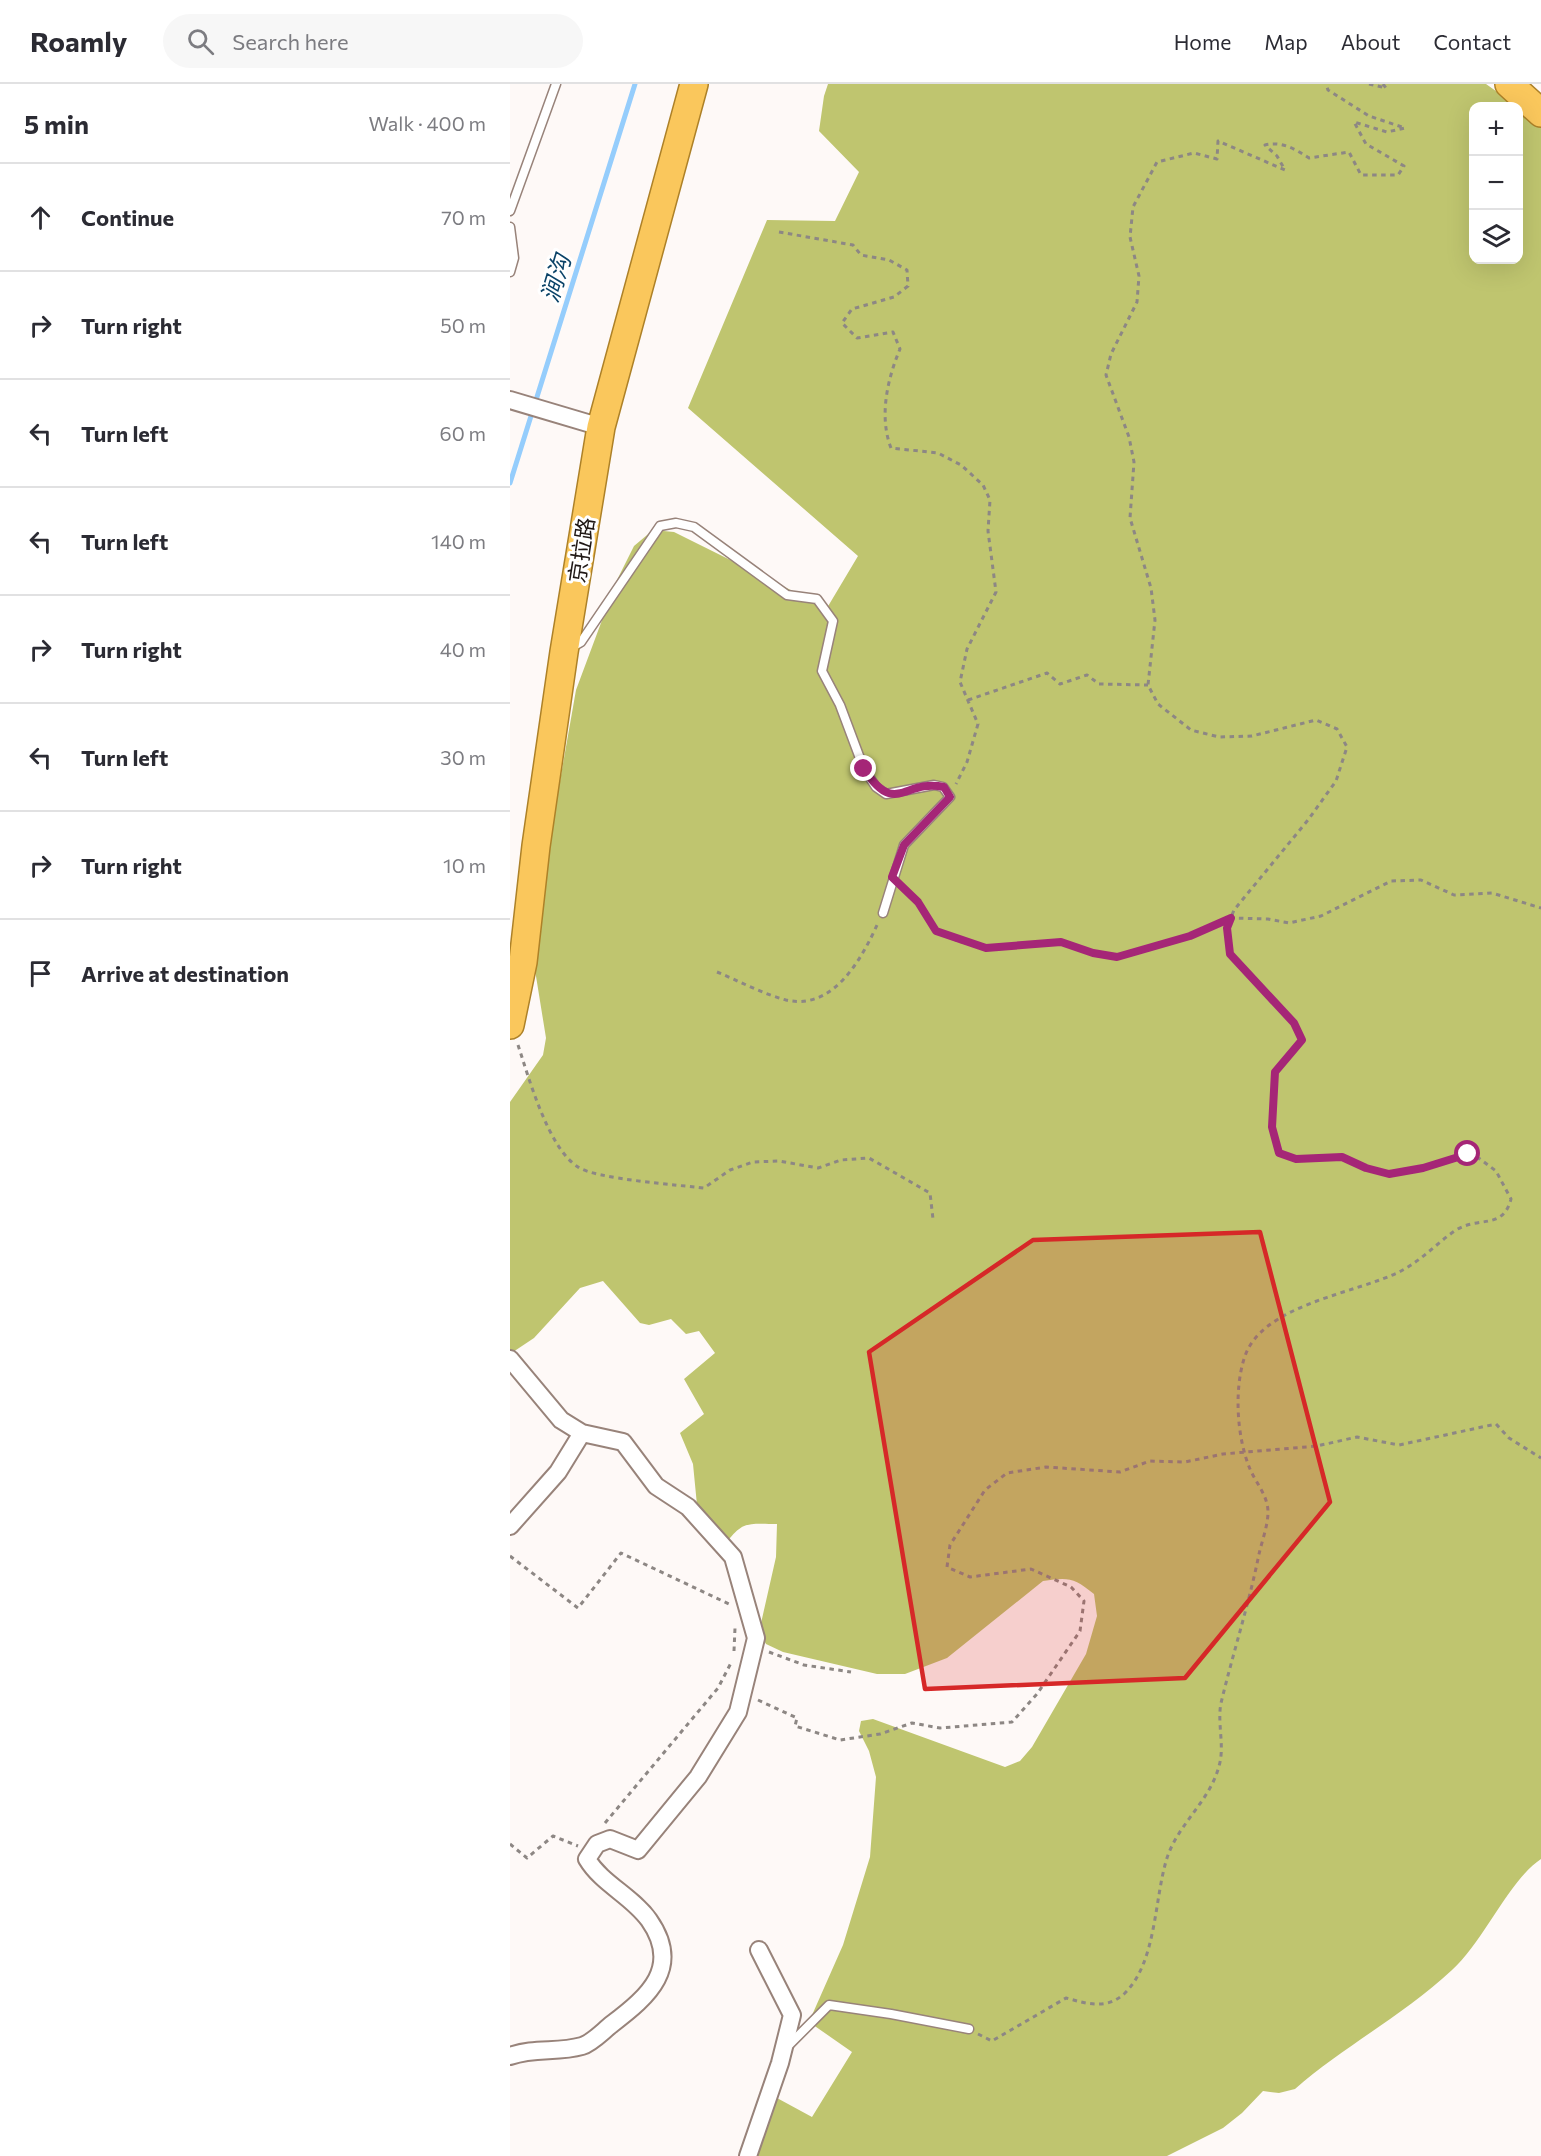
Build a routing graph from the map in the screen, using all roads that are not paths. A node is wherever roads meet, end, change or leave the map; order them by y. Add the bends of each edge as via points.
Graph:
1 (556, 84) edge
2 (694, 84) edge
3 (1509, 84) edge
4 (1541, 113) edge
5 (510, 211) edge
6 (510, 227) edge
7 (510, 272) edge
8 (510, 400) edge
9 (601, 427) junction
10 (564, 652) junction
11 (883, 913) road end
12 (510, 1023) edge
13 (510, 1359) edge
14 (582, 1433) junction
15 (510, 1526) edge
16 (759, 1950) dead end
17 (969, 2029) road end
18 (783, 2052) junction
19 (510, 2056) edge
20 (747, 2156) edge

1 - 5 lane
2 - 9 highway, 京拉路
3 - 4 highway
6 - 7 lane via 514,258
8 - 9 street
9 - 10 highway, 京拉路
10 - 11 lane via 581,642 660,526 676,523 694,527 787,595 817,599 833,621 822,671 840,705 864,769 876,787 893,794 934,785 944,787 950,797 904,845
10 - 12 highway, 京拉路 via 523,962
13 - 14 street via 561,1420
14 - 15 street via 558,1472
14 - 19 street via 623,1442 656,1486 688,1507 733,1557 756,1638 738,1712 698,1777 638,1850 610,1839 587,1859 594,1871 649,1920 664,1947 660,1975 644,2000 585,2045 527,2050
16 - 18 street via 792,2015
17 - 18 lane via 829,2005
18 - 20 street

